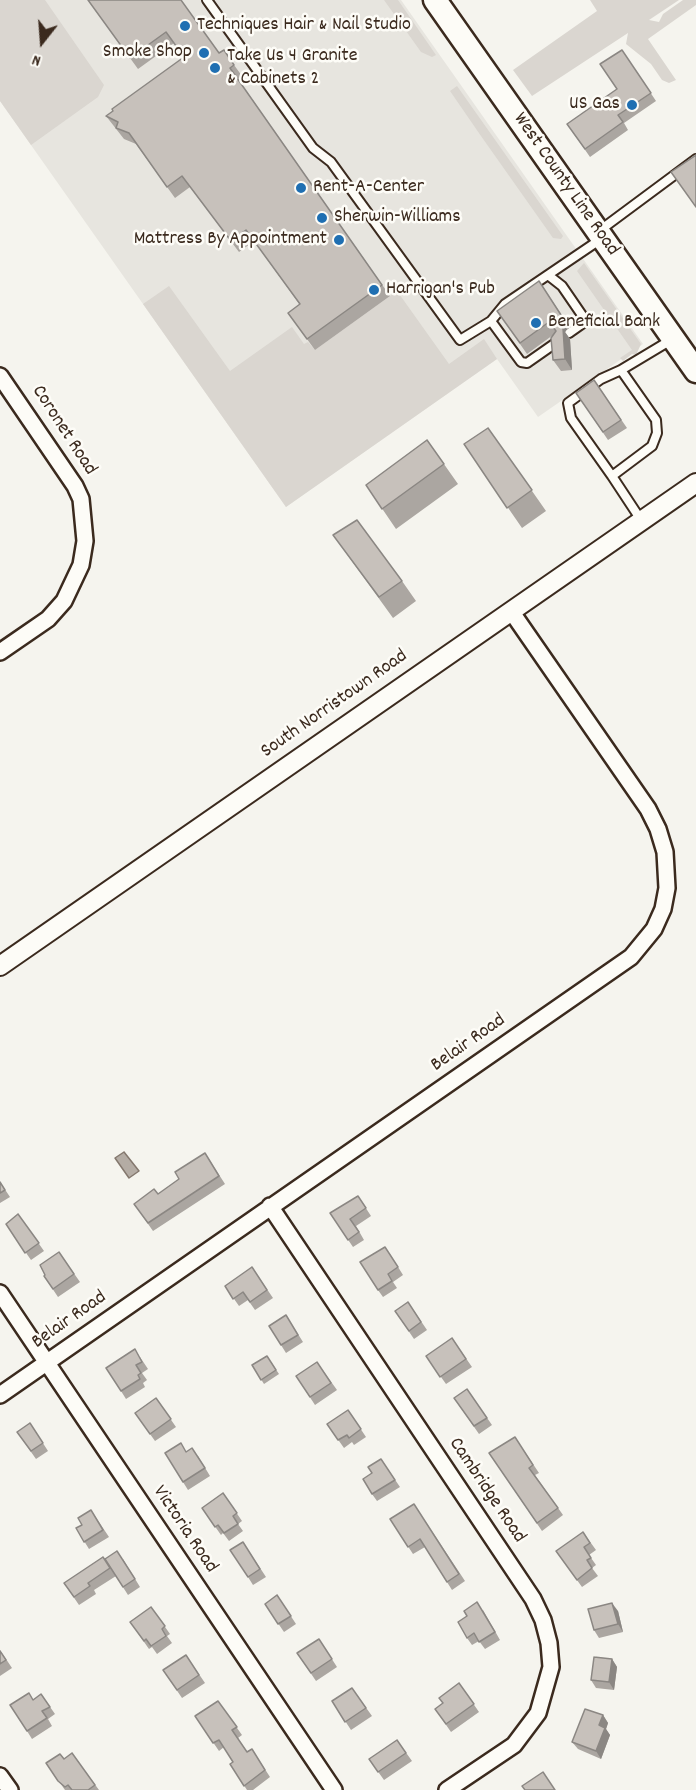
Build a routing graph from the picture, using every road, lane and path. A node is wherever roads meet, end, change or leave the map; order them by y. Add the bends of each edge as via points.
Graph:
1 (207, 0) edge
2 (435, 0) edge
3 (696, 159) edge
4 (600, 235) junction
5 (548, 275) junction
6 (491, 321) junction
7 (569, 333) dead end
8 (673, 338) junction
9 (557, 342) edge
10 (621, 370) junction
11 (696, 371) edge
12 (0, 376) edge
13 (612, 476) junction
14 (696, 483) edge
15 (641, 521) junction
16 (511, 611) junction
17 (0, 652) edge
18 (0, 966) edge
19 (270, 1206) junction
20 (0, 1293) edge
21 (47, 1363) junction
22 (0, 1395) edge
23 (0, 1776) edge
24 (10, 1790) edge
25 (334, 1790) edge
26 (447, 1790) edge

1 - 6 lane via 313,148 331,162 460,340
2 - 4 main road, West County Line Road
3 - 4 lane
4 - 5 lane
4 - 8 main road, West County Line Road
5 - 6 lane via 505,304
5 - 7 lane via 562,286 586,321
6 - 9 lane via 521,362 527,363
8 - 10 lane
8 - 11 main road, West County Line Road
10 - 13 lane via 656,420 657,433 652,446
10 - 13 lane via 568,403 571,418
12 - 17 street, Coronet Road via 63,464 81,500 85,541 81,565 64,601 48,619
13 - 15 lane
14 - 15 street, South Norristown Road
15 - 16 street, South Norristown Road
16 - 18 street, South Norristown Road
16 - 19 street, Belair Road via 658,828 667,869 663,909 654,929 632,957
19 - 21 street, Belair Road
19 - 26 street, Cambridge Road via 533,1599 543,1620 551,1667 538,1713 514,1745
20 - 21 street, Victoria Road
21 - 22 street, Belair Road
21 - 25 street, Victoria Road
23 - 24 street

